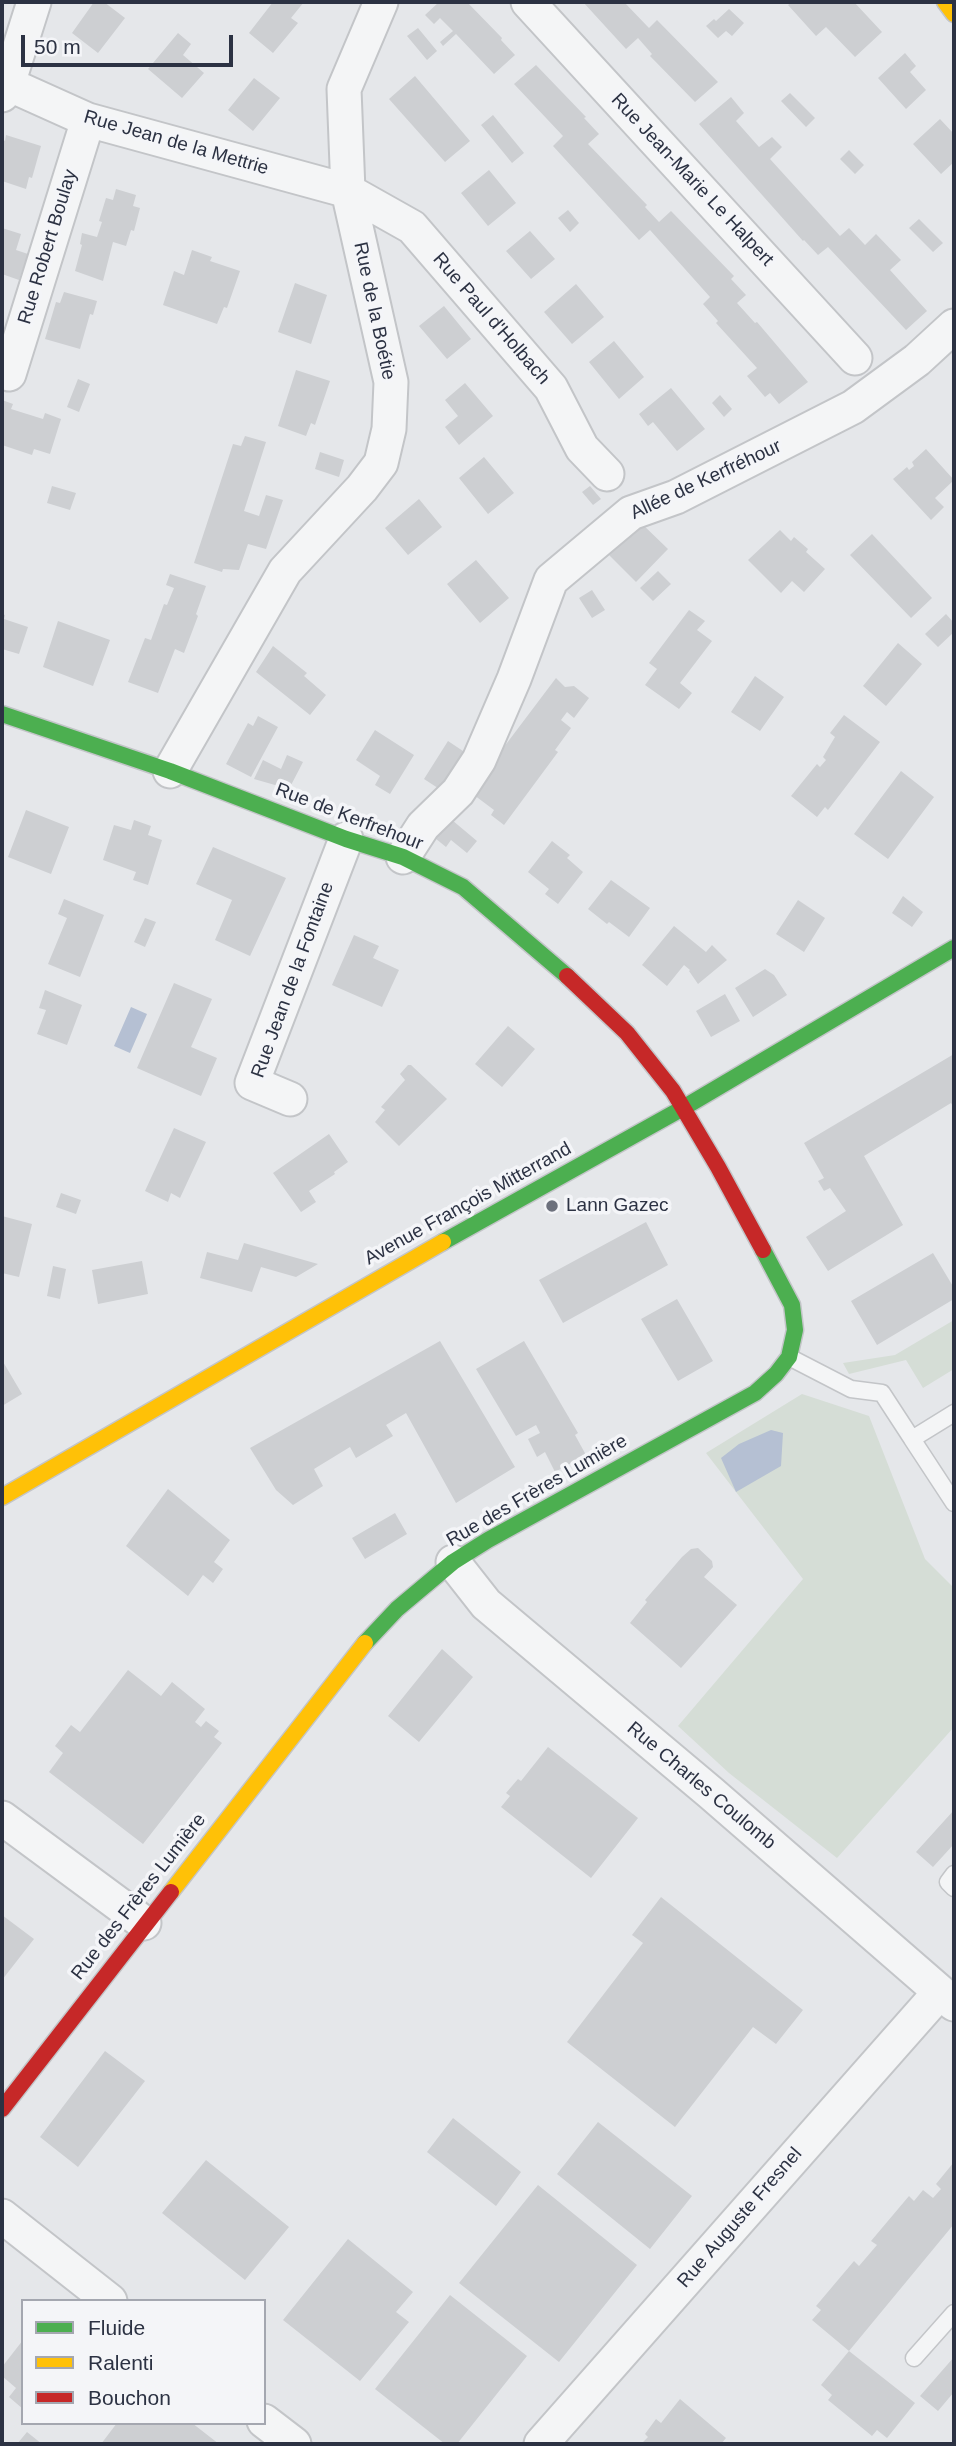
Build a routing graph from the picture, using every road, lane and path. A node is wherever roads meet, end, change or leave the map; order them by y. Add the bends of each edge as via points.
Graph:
1 (34, 2) edge
2 (381, 2) edge
3 (528, 2) edge
4 (945, 2) edge
5 (954, 14) edge
6 (5, 89) edge
7 (88, 120) junction
8 (348, 191) junction
9 (954, 326) edge
10 (855, 358) dead end
11 (9, 374) dead end
12 (607, 474) dead end
13 (5, 723) edge
14 (170, 771) junction
15 (346, 839) junction
16 (402, 856) junction
17 (954, 948) edge
18 (290, 1100) dead end
19 (683, 1108) junction
20 (789, 1356) junction
21 (954, 1413) edge
22 (912, 1439) junction
23 (2, 1497) edge
24 (954, 1503) edge
25 (453, 1562) junction
26 (2, 1818) edge
27 (954, 1874) edge
28 (954, 1888) edge
29 (144, 1923) junction
30 (947, 1998) edge
31 (2, 2109) edge
32 (2, 2217) edge
33 (107, 2299) edge
34 (954, 2313) edge
35 (914, 2358) dead end
36 (266, 2423) edge
37 (294, 2444) edge
38 (541, 2444) edge

1 - 6 street
2 - 8 street, Rue de la Boétie via 344,89
3 - 10 street, Rue Jean-Marie Le Halpert
4 - 5 street
6 - 7 street, Rue Jean de la Mettrie
7 - 8 street, Rue Jean de la Mettrie
7 - 11 street, Rue Robert Boulay
8 - 12 street, Rue Paul d'Holbach via 412,227 551,388 582,448
8 - 14 street, Rue de la Boétie via 391,382 389,429 381,463 285,571
9 - 16 street, Allée de Kerfréhour via 853,407 676,498 631,513 551,580 479,760 458,792 423,826
13 - 14 street, Rue de Kerfrehour
14 - 15 street, Rue de Kerfrehour
15 - 16 street, Rue de Kerfrehour
15 - 18 street, Rue Jean de la Fontaine via 251,1083
16 - 19 street, Rue de Kerfrehour via 463,887 544,955 627,1033
17 - 19 street, Avenue François Mitterrand
19 - 20 street via 792,1304 795,1330
19 - 23 street, Avenue François Mitterrand via 378,1278
20 - 22 lane via 851,1389 882,1393
20 - 25 street, Rue des Frères Lumière via 754,1393
21 - 22 lane
22 - 24 lane
25 - 29 street, Rue des Frères Lumière via 397,1609 355,1654
25 - 30 street, Rue Charles Coulomb via 486,1604
26 - 29 street
27 - 28 lane via 948,1882
29 - 31 street, Rue des Frères Lumière
30 - 38 street, Rue Auguste Fresnel
32 - 33 street
34 - 35 lane
36 - 37 street

